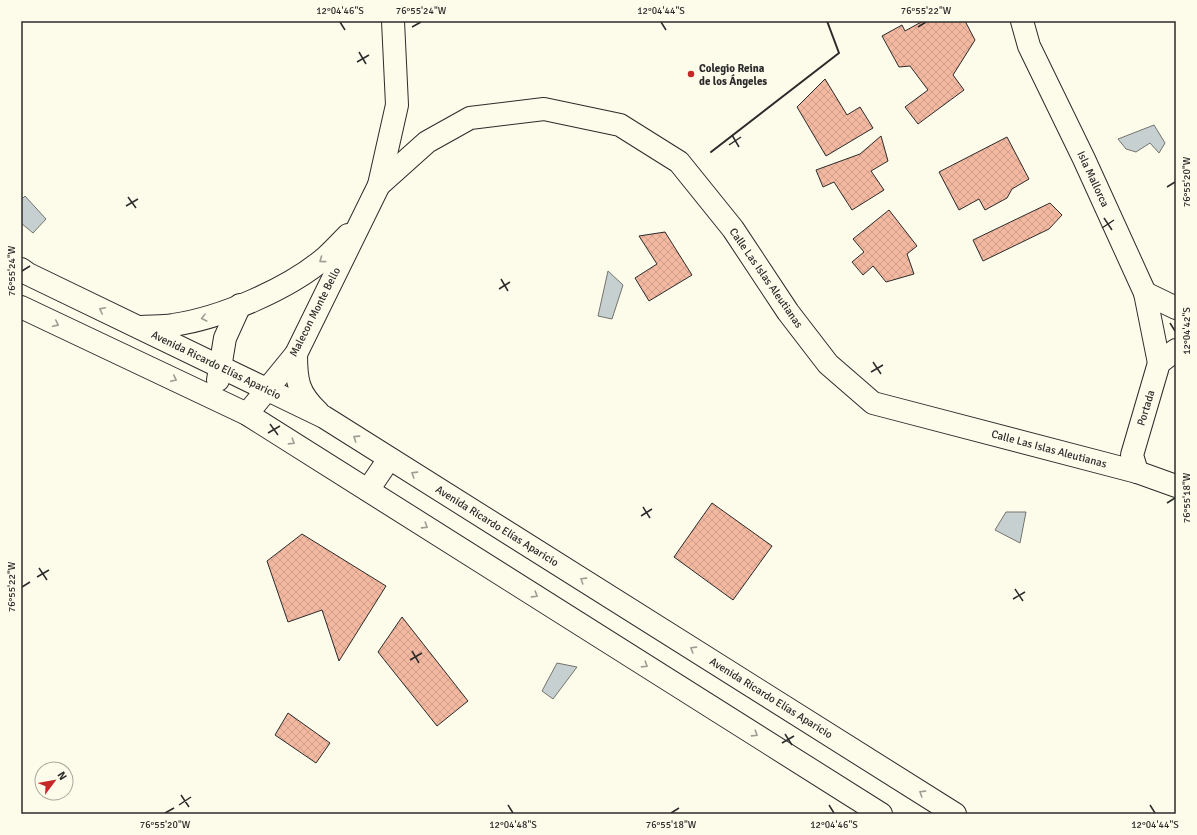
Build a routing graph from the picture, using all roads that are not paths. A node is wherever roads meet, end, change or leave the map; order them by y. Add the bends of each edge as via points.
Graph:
1 (394, 21) edge
2 (1022, 21) edge
3 (379, 185) junction
4 (360, 223) junction
5 (21, 269) edge
6 (1145, 293) junction
7 (240, 305) junction
8 (21, 307) edge
9 (1176, 308) edge
10 (137, 327) junction
11 (1176, 350) edge
12 (296, 354) junction
13 (1159, 364) junction
14 (220, 366) junction
15 (268, 390) junction
16 (214, 398) junction
17 (247, 414) junction
18 (324, 417) junction
19 (389, 459) junction
20 (1137, 472) junction
21 (1176, 486) edge
22 (368, 490) junction
23 (881, 814) edge
24 (955, 814) edge

1 - 3 street, Malecon Monte Bello via 397,105
2 - 6 street, Isla Mallorca via 1029,46
3 - 4 street, Malecon Monte Bello
3 - 20 street, Calle Las Islas Aleutianas via 427,142 470,118 544,109 620,125 679,162 733,228 788,312 828,364 874,403
4 -> 7 street, Malecon Monte Bello via 320,261 285,285
4 - 12 street, Malecon Monte Bello
10 -> 5 street, Avenida Ricardo Elías Aparicio
6 - 9 street
6 - 13 street, Isla Mallorca
7 -> 10 street, Malecon Monte Bello via 207,318 173,325
7 - 14 street via 225,338
8 -> 16 street
10 - 14 street, Avenida Ricardo Elías Aparicio
11 - 13 street
12 - 15 street, Malecon Monte Bello
12 - 18 street via 296,378 306,400
13 - 20 street, Portada via 1132,455
14 - 15 street, Avenida Ricardo Elías Aparicio
14 - 16 street
15 - 17 street, Malecon Monte Bello
15 - 18 street, Avenida Ricardo Elías Aparicio
16 - 17 street
17 -> 22 street
19 -> 18 street, Avenida Ricardo Elías Aparicio
19 - 22 street
24 -> 19 street, Avenida Ricardo Elías Aparicio
20 - 21 street, Calle Las Islas Aleutianas
22 -> 23 street

